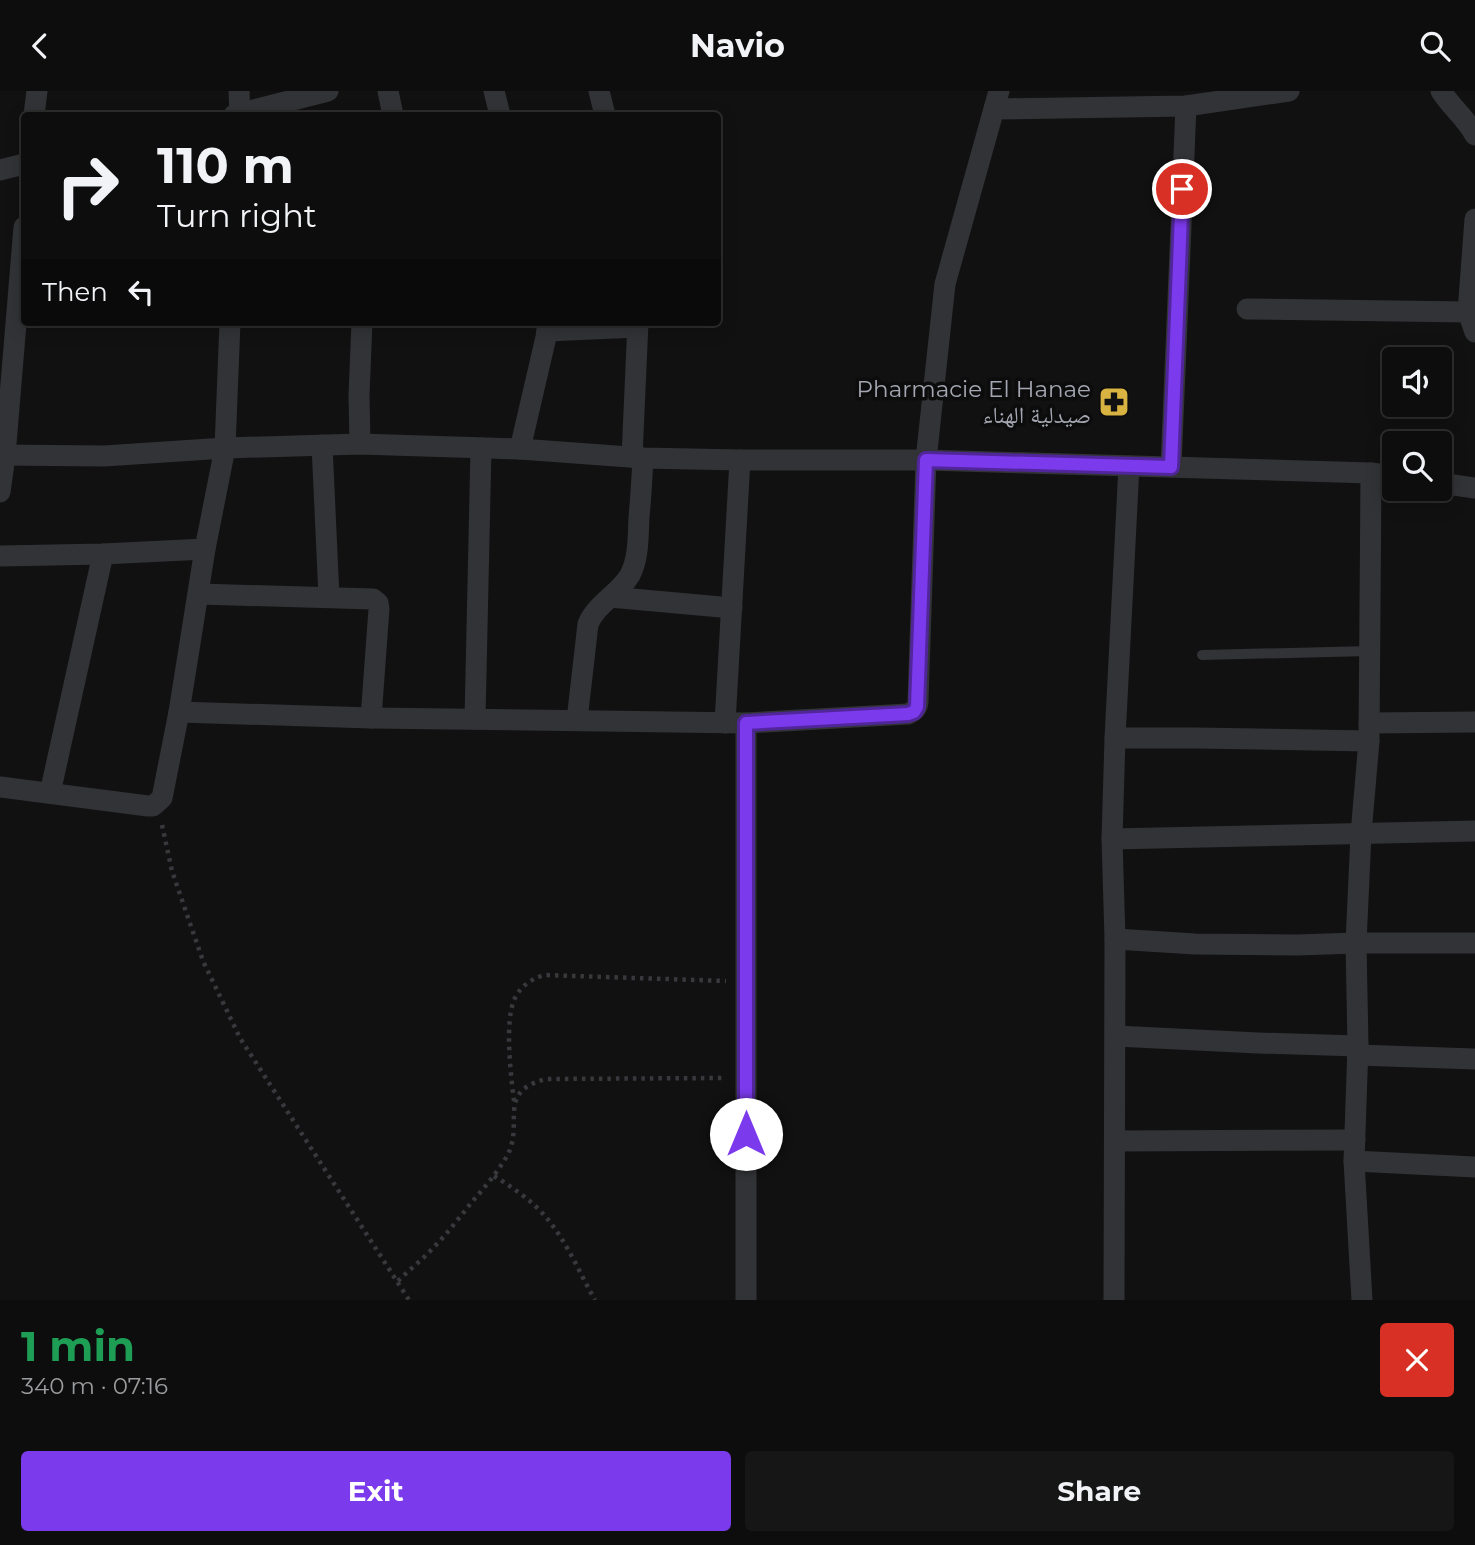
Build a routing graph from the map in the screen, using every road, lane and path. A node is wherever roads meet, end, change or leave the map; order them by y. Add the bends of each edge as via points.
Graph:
1 (37, 91) edge
2 (239, 91) edge
3 (328, 91) edge
4 (388, 91) edge
5 (494, 91) edge
6 (599, 91) edge
7 (1289, 91) edge
8 (1441, 91) edge
9 (996, 100) edge
10 (1186, 106) junction
11 (34, 112) edge
12 (238, 112) edge
13 (249, 112) edge
14 (392, 112) edge
15 (499, 112) edge
16 (604, 112) edge
17 (1475, 135) edge
18 (21, 165) edge
19 (0, 170) edge
20 (1475, 219) edge
21 (21, 258) edge
22 (1247, 309) dead end
23 (1471, 322) edge
24 (230, 326) edge
25 (362, 326) edge
26 (547, 326) edge
27 (637, 326) edge
28 (360, 444) junction
29 (322, 445) junction
30 (225, 448) junction
31 (481, 448) junction
32 (520, 449) junction
33 (2, 455) edge
34 (638, 457) junction
35 (740, 460) junction
36 (926, 460) junction
37 (1129, 466) junction
38 (1171, 467) junction
39 (1371, 473) junction
40 (1382, 475) edge
41 (1452, 485) edge
42 (1475, 488) edge
43 (0, 492) edge
44 (205, 549) junction
45 (103, 554) junction
46 (0, 556) edge
47 (199, 594) junction
48 (329, 597) junction
49 (610, 597) junction
50 (732, 608) junction
51 (1370, 651) junction
52 (1202, 655) dead end
53 (179, 712) junction
54 (371, 718) junction
55 (475, 719) junction
56 (577, 720) junction
57 (1475, 722) edge
58 (736, 723) junction
59 (1369, 732) junction
60 (1115, 738) junction
61 (0, 787) edge
62 (50, 793) junction
63 (158, 803) junction
64 (1475, 831) edge
65 (1361, 834) junction
66 (1112, 839) junction
67 (1115, 939) junction
68 (1356, 943) junction
69 (1475, 943) edge
70 (746, 981) junction
71 (1116, 1036) junction
72 (1358, 1050) junction
73 (1475, 1059) edge
74 (746, 1078) junction
75 (514, 1102) junction
76 (1116, 1141) junction
77 (1355, 1151) junction
78 (1475, 1167) edge
79 (494, 1176) junction
80 (398, 1281) junction
81 (409, 1300) edge
82 (595, 1300) edge
83 (746, 1300) edge
84 (1114, 1300) edge
85 (1362, 1300) edge

1 - 11 street
2 - 12 street
3 - 13 street
4 - 14 street
5 - 15 street
6 - 16 street
7 - 10 street
8 - 17 street
9 - 10 street
9 - 36 street via 945,284
10 - 38 street
18 - 19 street
20 - 23 street
21 - 33 street
22 - 23 street
24 - 30 street
25 - 28 street
26 - 32 street
27 - 34 street
28 - 29 street
28 - 31 street
29 - 30 street
29 - 48 street
30 - 33 street via 104,456
30 - 44 street
31 - 32 street
31 - 55 street
32 - 34 street
33 - 43 street
34 - 35 street
34 - 49 street via 634,566
35 - 36 street
35 - 50 street
36 - 37 street
36 - 58 street via 914,712
37 - 38 street
37 - 60 street
38 - 39 street
39 - 40 street
39 - 51 street
41 - 42 street
44 - 45 street
44 - 47 street
45 - 46 street
45 - 62 street
47 - 48 street
47 - 53 street
48 - 54 street via 378,603
49 - 50 street
49 - 56 street via 588,624
50 - 58 street
51 - 52 lane
51 - 59 street
53 - 54 street
53 - 63 street
54 - 55 street
55 - 56 street
56 - 58 street
57 - 59 street
58 - 70 street
59 - 60 street
59 - 65 street
60 - 66 street
61 - 62 street
62 - 63 street via 148,806
63 - 80 path via 172,871 203,961 240,1038
64 - 65 street
65 - 66 street
65 - 68 street
66 - 67 street
67 - 68 street via 1195,944
67 - 71 street
68 - 69 street
68 - 72 street
70 - 74 street
70 - 75 path via 544,975 534,979 524,985 511,1009
71 - 72 street
71 - 76 street
72 - 73 street
72 - 77 street
74 - 75 path via 546,1079 520,1091
74 - 83 street
75 - 79 path via 514,1136
76 - 77 street
76 - 84 street
77 - 78 street
77 - 85 street
79 - 80 path via 434,1247
79 - 82 path via 544,1214
80 - 81 path

